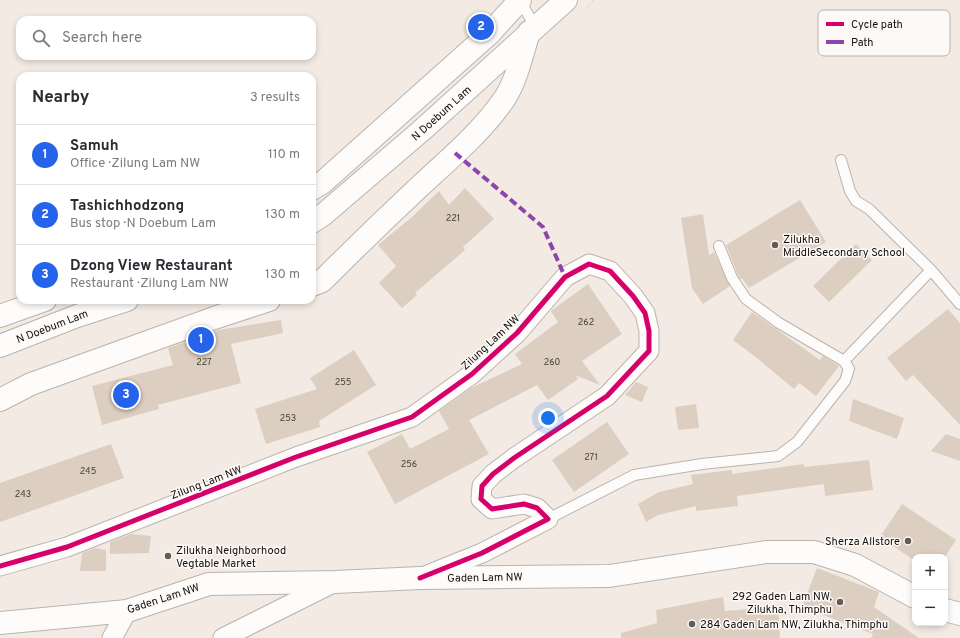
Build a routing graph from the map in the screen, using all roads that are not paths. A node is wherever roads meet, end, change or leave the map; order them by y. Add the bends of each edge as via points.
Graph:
1 (520, 0) edge
2 (566, 0) edge
3 (532, 30) junction
4 (494, 65) junction
5 (483, 124) junction
6 (842, 160) dead end
7 (316, 187) edge
8 (316, 219) edge
9 (719, 246) dead end
10 (931, 270) junction
11 (316, 284) edge
12 (34, 304) edge
13 (114, 304) edge
14 (257, 304) edge
15 (960, 304) edge
16 (0, 316) edge
17 (0, 346) edge
18 (844, 360) junction
19 (0, 400) edge
20 (548, 520) junction
21 (0, 566) edge
22 (420, 578) junction
23 (335, 582) junction
24 (912, 595) edge
25 (127, 611) junction
26 (948, 611) edge
27 (960, 614) edge
28 (0, 623) edge
29 (112, 638) edge
30 (223, 638) edge

1 - 3 lane
1 - 7 main road via 490,33
2 - 3 main road, N Doebum Lam
3 - 4 main road, N Doebum Lam
3 - 5 main road via 505,98
4 - 5 main road via 488,85
4 - 8 main road, N Doebum Lam via 388,160
5 - 11 main road via 456,153
6 - 10 lane via 850,192 856,201 869,209
9 - 18 lane via 732,278 746,299 779,323
10 - 15 lane
10 - 18 lane
12 - 16 main road
13 - 17 main road, N Doebum Lam
14 - 19 main road via 31,384
18 - 20 lane via 848,369 845,381 797,442 778,456 702,464 634,475
20 - 21 street, Zilung Lam NW via 537,508 524,504 492,509 481,499 482,486 492,474 514,458 607,396 649,351 649,331 645,313 610,271 589,264 565,277 517,333 472,374 412,417 296,457 67,547
20 - 22 street via 482,553
22 - 23 main road, Gaden Lam NW
22 - 24 main road, Gaden Lam NW via 608,576 766,552 814,552 855,565
23 - 25 main road, Gaden Lam NW via 209,584
23 - 30 street
25 - 28 main road, Gaden Lam NW
25 - 29 street
26 - 27 main road

